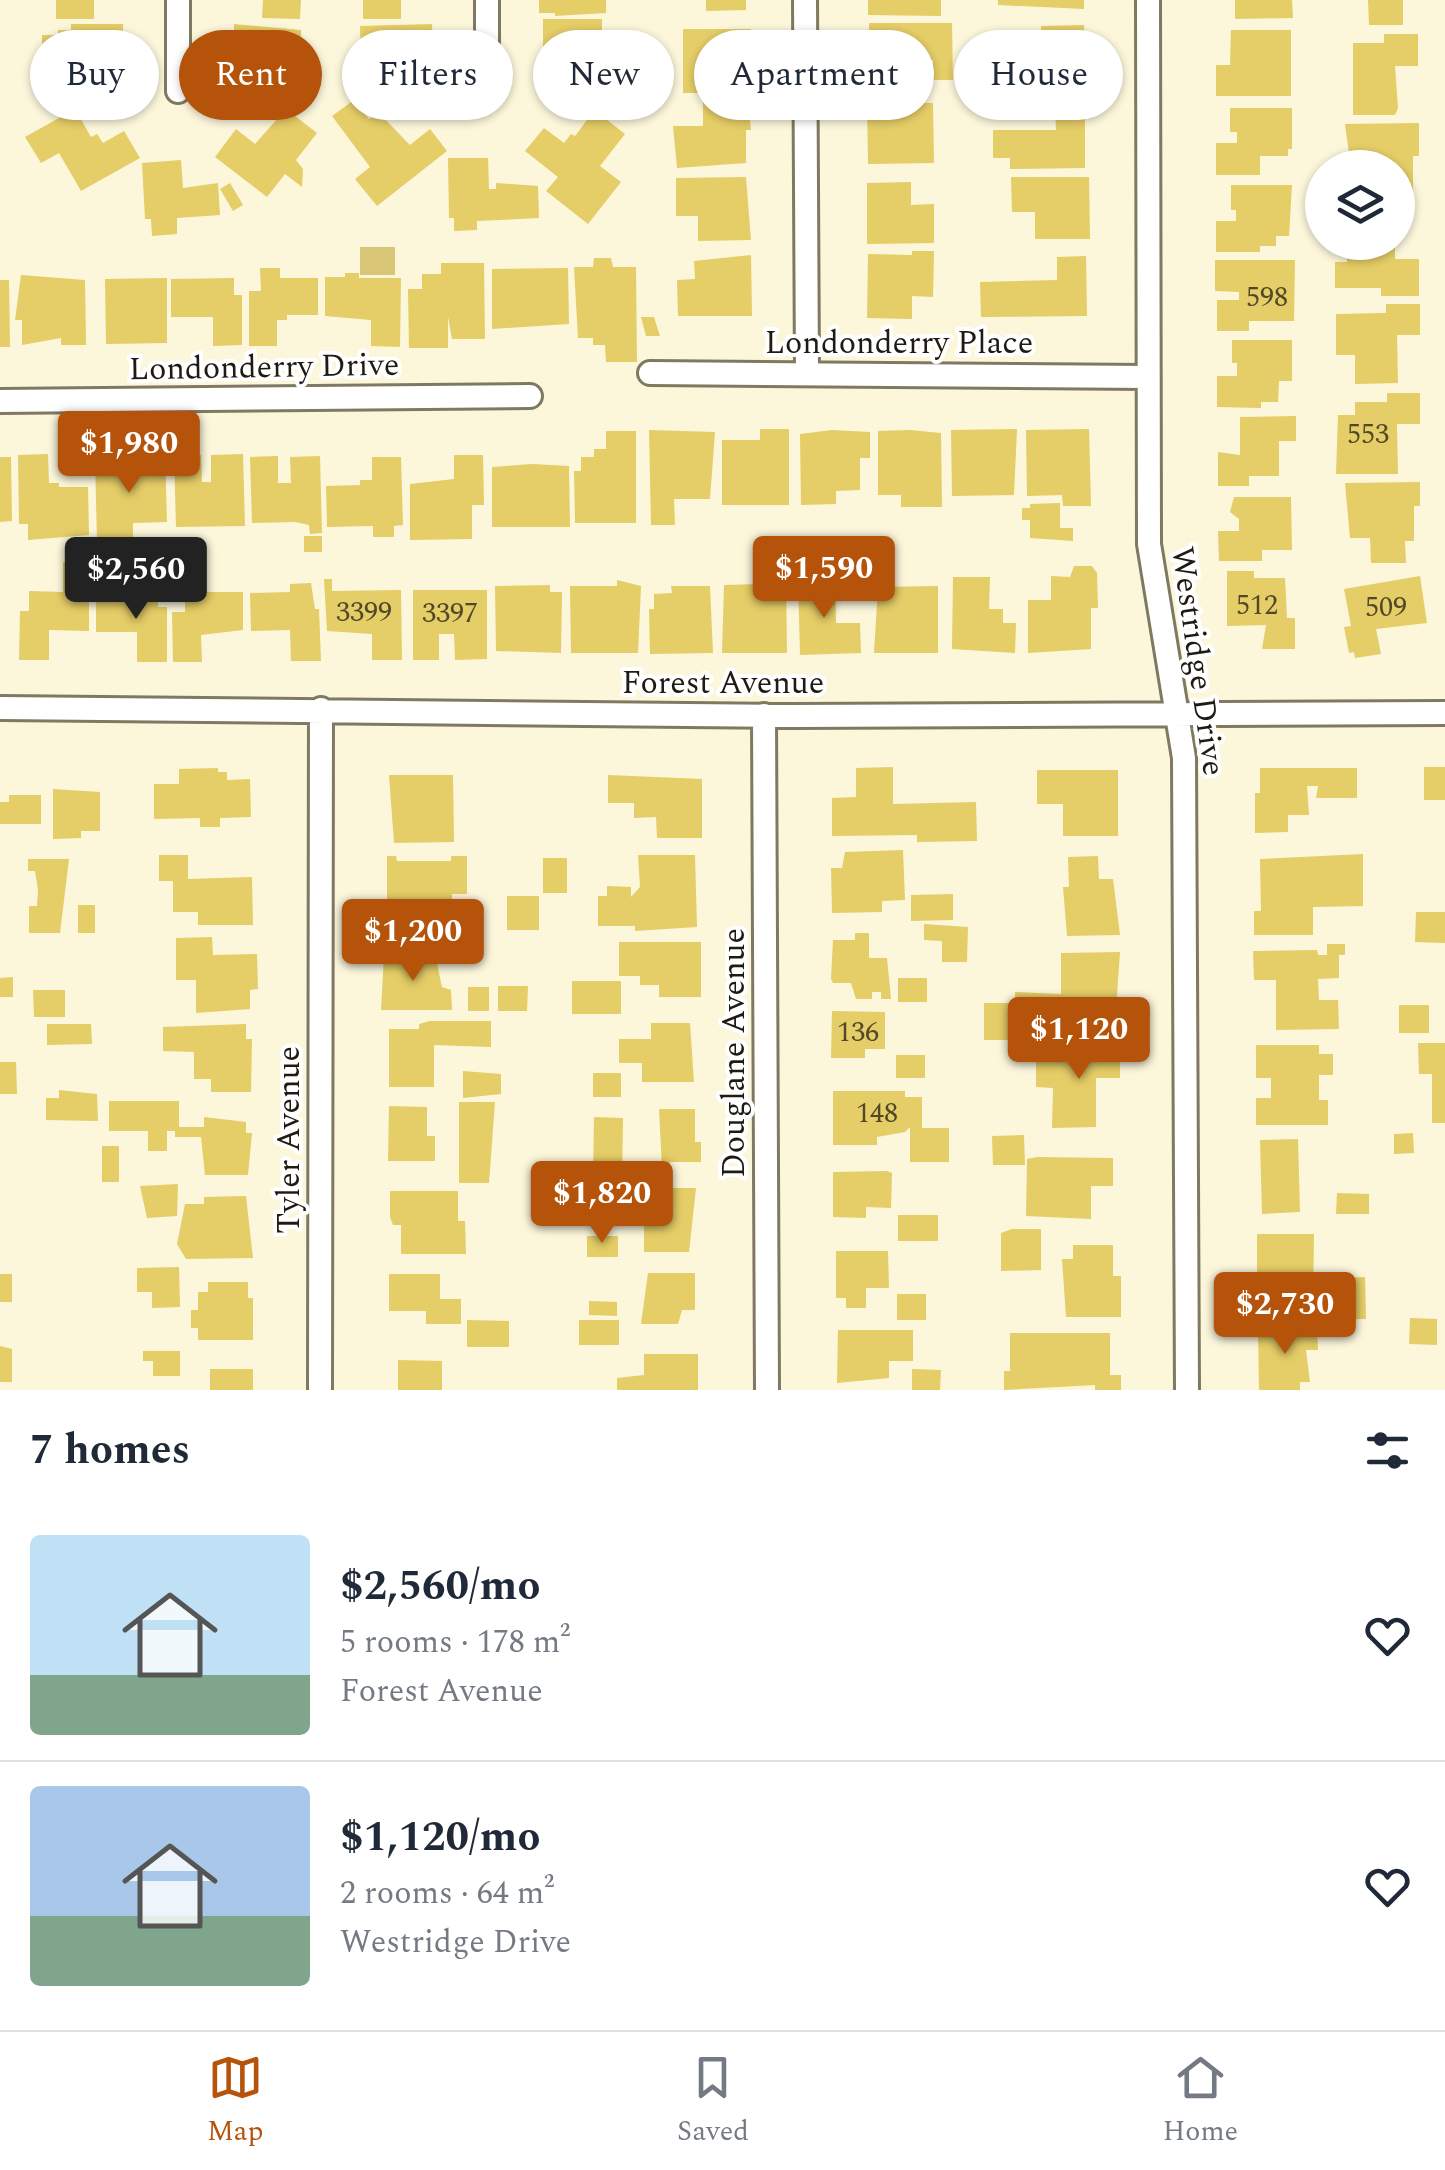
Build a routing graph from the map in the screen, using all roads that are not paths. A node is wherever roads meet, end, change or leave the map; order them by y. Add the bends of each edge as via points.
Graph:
1 (178, 0) edge
2 (487, 0) edge
3 (805, 0) edge
4 (1148, 0) edge
5 (487, 30) edge
6 (178, 91) dead end
7 (650, 373) dead end
8 (807, 374) junction
9 (1148, 377) junction
10 (530, 396) dead end
11 (0, 402) edge
12 (0, 708) edge
13 (320, 710) junction
14 (1176, 712) junction
15 (1445, 713) edge
16 (764, 715) junction
17 (320, 1390) edge
18 (767, 1390) edge
19 (1187, 1390) edge

1 - 6 street
2 - 5 street
3 - 8 street
4 - 9 street, Westridge Drive
7 - 8 street, Londonderry Place
8 - 9 street, Londonderry Place
9 - 14 street, Westridge Drive via 1150,544
10 - 11 street, Londonderry Drive
12 - 13 street, Forest Avenue
13 - 16 street, Forest Avenue
13 - 17 street, Tyler Avenue
14 - 15 street, Forest Avenue
14 - 16 street, Forest Avenue
14 - 19 street, Westridge Drive via 1184,758
16 - 18 street, Douglane Avenue

